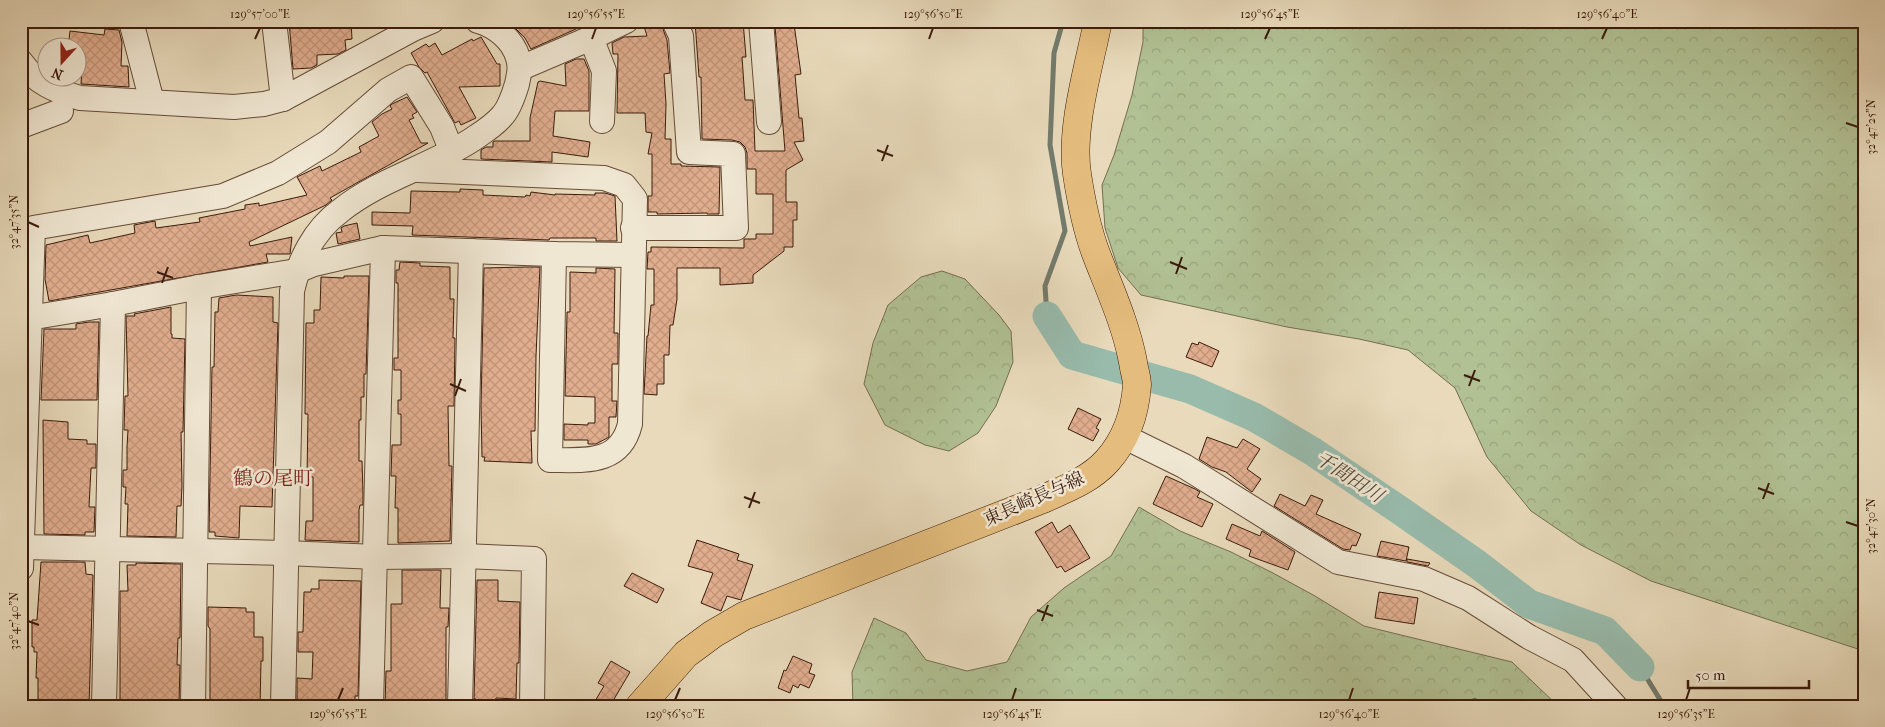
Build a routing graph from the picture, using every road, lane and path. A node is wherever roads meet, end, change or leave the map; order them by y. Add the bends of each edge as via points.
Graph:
1 (130, 21) edge
2 (274, 21) edge
3 (432, 21) edge
4 (478, 21) edge
5 (626, 21) edge
6 (674, 21) edge
7 (761, 21) edge
8 (1098, 21) edge
9 (591, 38) junction
10 (21, 62) edge
11 (521, 68) junction
12 (283, 99) junction
13 (152, 102) junction
14 (60, 111) dead end
15 (602, 121) dead end
16 (769, 122) dead end
17 (21, 126) edge
18 (452, 152) junction
19 (414, 170) junction
20 (634, 228) junction
21 (26, 239) edge
22 (383, 248) junction
23 (471, 251) junction
24 (554, 254) junction
25 (633, 256) junction
26 (297, 272) junction
27 (199, 287) junction
28 (113, 304) junction
29 (29, 318) junction
30 (1125, 437) junction
31 (108, 548) junction
32 (196, 552) junction
33 (286, 553) junction
34 (464, 556) junction
35 (376, 557) junction
36 (22, 558) edge
37 (104, 706) edge
38 (193, 706) edge
39 (283, 706) edge
40 (371, 706) edge
41 (460, 706) edge
42 (532, 706) edge
43 (640, 706) edge
44 (1615, 706) edge

1 - 13 street
2 - 12 street
3 - 12 street
4 - 11 street via 508,39 516,50
5 - 9 street
6 - 20 street via 682,36 689,152 733,154 736,228
7 - 16 street
8 - 30 main road, 東長崎長与線 via 1075,134 1076,172 1083,211 1121,318 1137,383 1134,410
9 - 11 street
9 - 15 street via 604,71
10 - 13 street via 44,84 80,98
11 - 18 street via 504,114 490,128
12 - 13 street via 234,107
14 - 17 street
18 - 19 street
18 - 21 street via 442,127 411,77 388,90 328,142 278,173 222,196 33,228
19 - 20 street via 604,178 624,184 634,199
19 - 26 street via 340,210 321,228
20 - 25 street
21 - 29 street
22 - 23 street
22 - 26 street via 314,264
22 - 35 street
23 - 24 street
23 - 34 street
24 - 25 street
24 - 25 street via 550,460 606,456 623,444 628,435
26 - 27 street
26 - 33 street via 292,291
27 - 28 street
27 - 32 street
28 - 29 street
28 - 31 street
29 - 36 street
30 - 43 main road, 東長崎長与線 via 1106,462 1082,481 744,616 686,654
30 - 44 street via 1184,466 1338,562 1424,579 1468,598 1529,637 1573,660
31 - 32 street
31 - 36 street
31 - 37 street
32 - 33 street
32 - 38 street
33 - 35 street
33 - 39 street
34 - 35 street
34 - 41 street
34 - 42 street via 534,559
35 - 40 street

